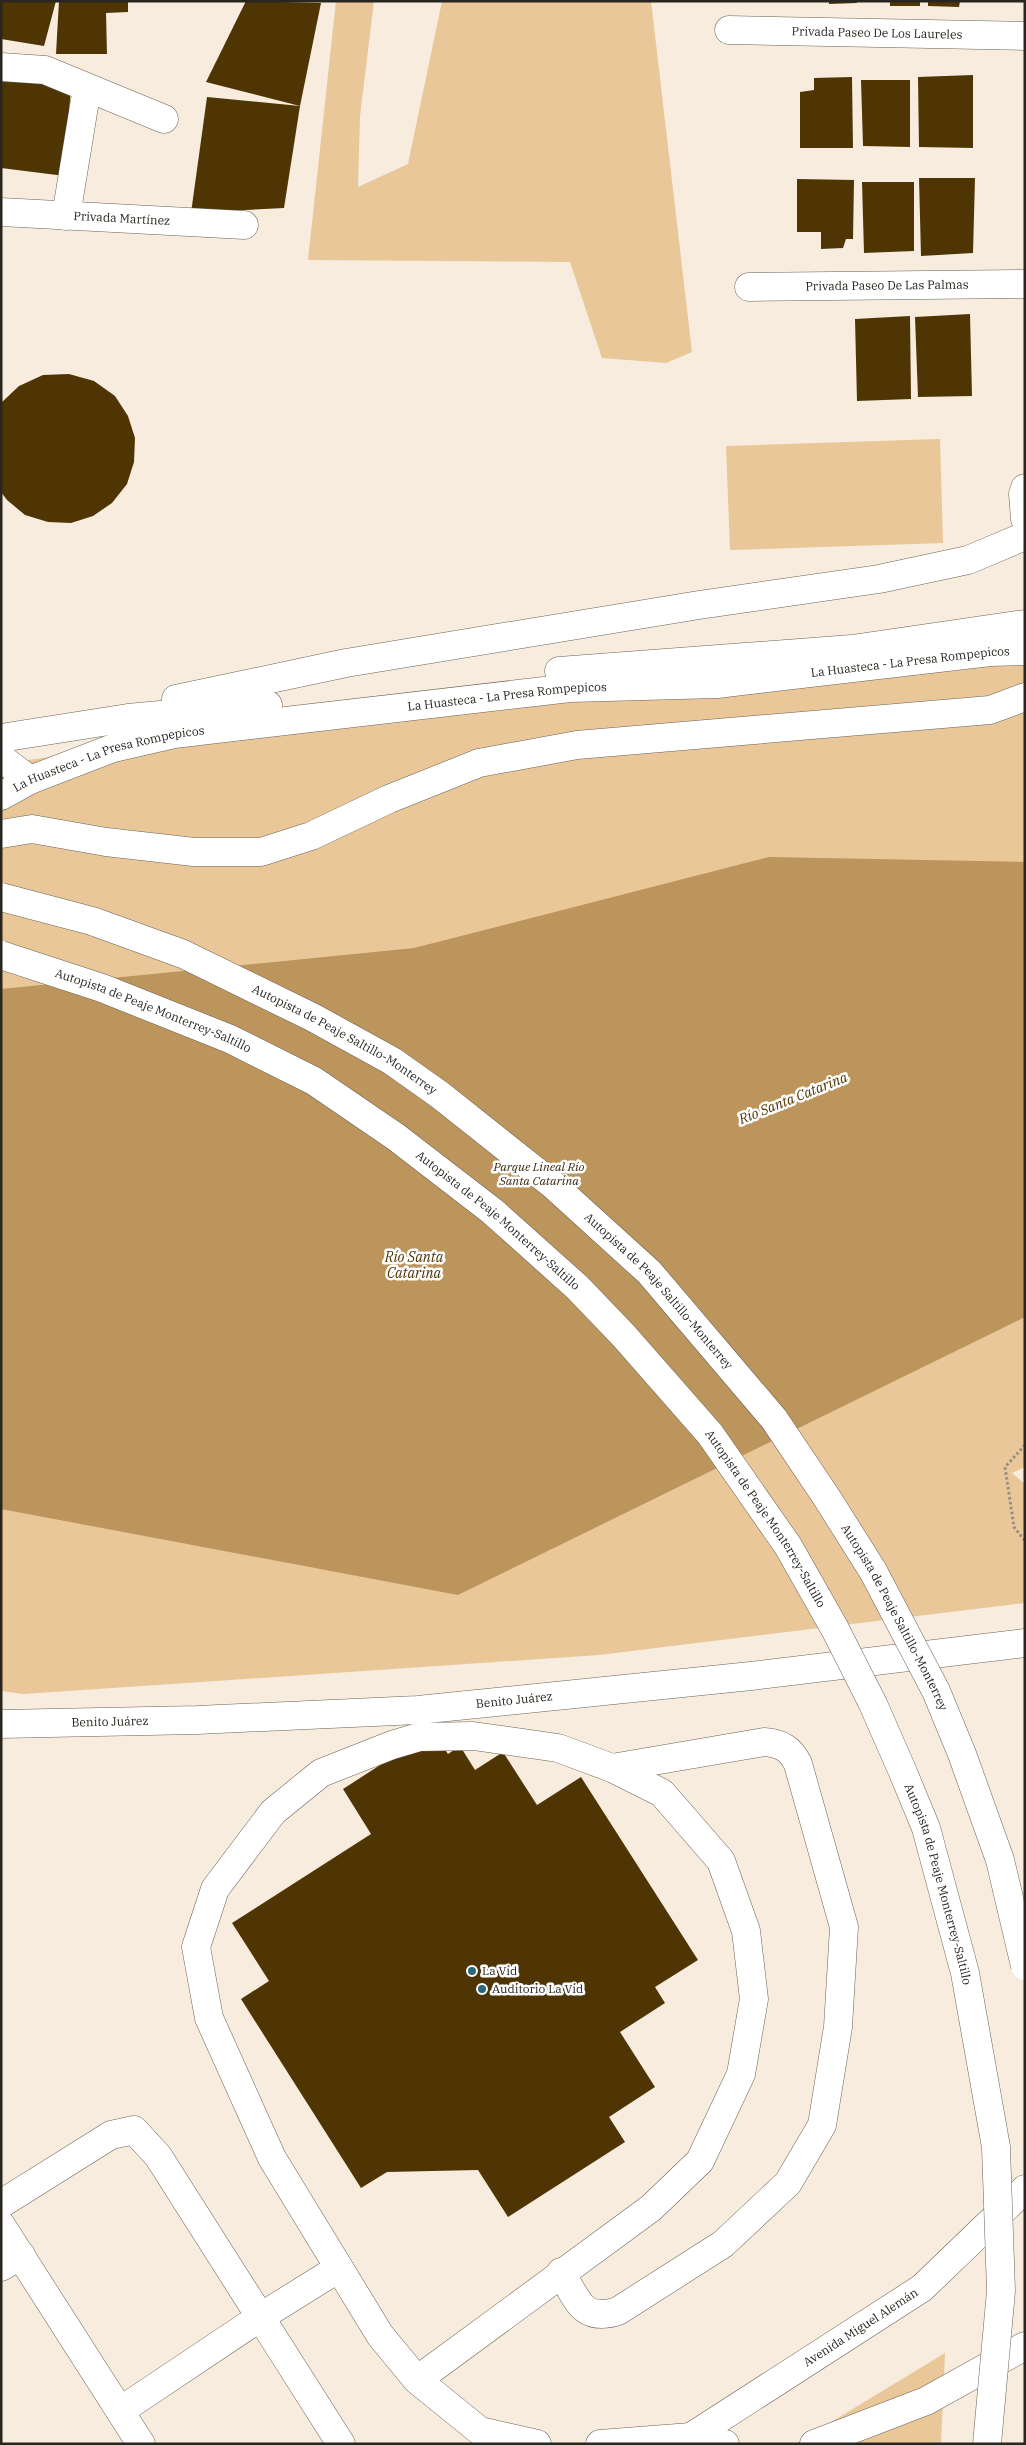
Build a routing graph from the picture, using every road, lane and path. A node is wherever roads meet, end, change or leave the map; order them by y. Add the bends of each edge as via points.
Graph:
1 (728, 30) dead end
2 (1025, 36) edge
3 (1, 67) edge
4 (87, 88) junction
5 (164, 118) dead end
6 (1, 212) edge
7 (66, 216) junction
8 (244, 225) dead end
9 (1025, 284) edge
10 (749, 288) dead end
11 (1025, 488) edge
12 (1025, 519) edge
13 (1025, 536) edge
14 (1025, 624) edge
15 (1025, 651) edge
16 (437, 694) junction
17 (1025, 697) edge
18 (128, 718) junction
19 (1, 738) edge
20 (1, 758) edge
21 (30, 780) junction
22 (1, 796) edge
23 (1, 834) edge
24 (1, 896) edge
25 (1, 955) edge
26 (1025, 1445) edge
27 (1025, 1541) edge
28 (1025, 1643) edge
29 (1, 1724) edge
30 (612, 1768) junction
31 (1025, 1966) edge
32 (1025, 2190) edge
33 (1, 2204) edge
34 (1, 2224) edge
35 (11, 2261) edge
36 (339, 2268) junction
37 (561, 2272) junction
38 (259, 2318) junction
39 (1025, 2346) edge
40 (417, 2380) junction
41 (120, 2411) junction
42 (685, 2440) edge
43 (141, 2444) edge
44 (341, 2444) edge
45 (536, 2444) edge
46 (600, 2444) edge
47 (725, 2444) edge
48 (814, 2444) edge
49 (987, 2444) edge

1 - 2 main road, Privada Paseo De Los Laureles
3 - 4 main road via 45,70
4 - 5 main road
4 - 7 main road
6 - 7 main road, Privada Martínez
7 - 8 main road, Privada Martínez
9 - 10 main road, Privada Paseo De Las Palmas
11 - 12 main road
13 - 18 main road via 968,560 878,579 346,663 181,697
14 - 16 main road, La Huasteca - La Presa Rompepicos via 852,649 567,670
15 - 16 main road, La Huasteca - La Presa Rompepicos via 990,652 717,684
16 - 18 main road, La Huasteca - La Presa Rompepicos
16 - 21 main road, La Huasteca - La Presa Rompepicos via 174,734 113,748
17 - 23 main road via 990,710 577,745 479,763 388,799 311,836 261,852 194,852 32,829
18 - 19 main road, La Huasteca - La Presa Rompepicos
20 - 21 main road
21 - 22 main road, La Huasteca - La Presa Rompepicos
24 - 31 main road, Autopista de Peaje Saltillo-Monterrey, bridge via 92,922 183,954 312,1016 392,1061 440,1094 552,1184 649,1272 774,1419 872,1571 936,1691 962,1754 1000,1860
25 - 49 main road, Autopista de Peaje Monterrey-Saltillo, bridge via 102,988 230,1039 314,1081 396,1137 492,1211 584,1294 710,1434 788,1546 835,1629 902,1770 926,1828 965,1973 996,2146 1001,2291
26 - 27 path via 1004,1467 1014,1527
28 - 29 main road, Benito Juárez via 751,1676 418,1710 197,1720
30 - 36 main road via 558,1748 473,1736 419,1737 392,1745 321,1774 307,1784 273,1812 214,1889 196,1947 210,2018 272,2158
30 - 37 main road via 662,1794 720,1861 746,1931 754,1999 741,2074 700,2161 651,2208
30 - 37 main road via 764,1742 785,1747 793,1754 844,1927 838,2028 822,2125 788,2183 723,2244 607,2315 595,2315 584,2310
32 - 42 main road, Avenida Miguel Alemán via 922,2288
33 - 38 main road via 111,2135 134,2130 158,2156
34 - 35 main road
35 - 41 main road
36 - 38 main road
36 - 40 main road via 380,2335
37 - 40 main road
38 - 41 main road
38 - 44 main road
39 - 48 main road via 926,2400
40 - 45 main road via 480,2431
41 - 43 main road
42 - 46 main road
42 - 47 main road

